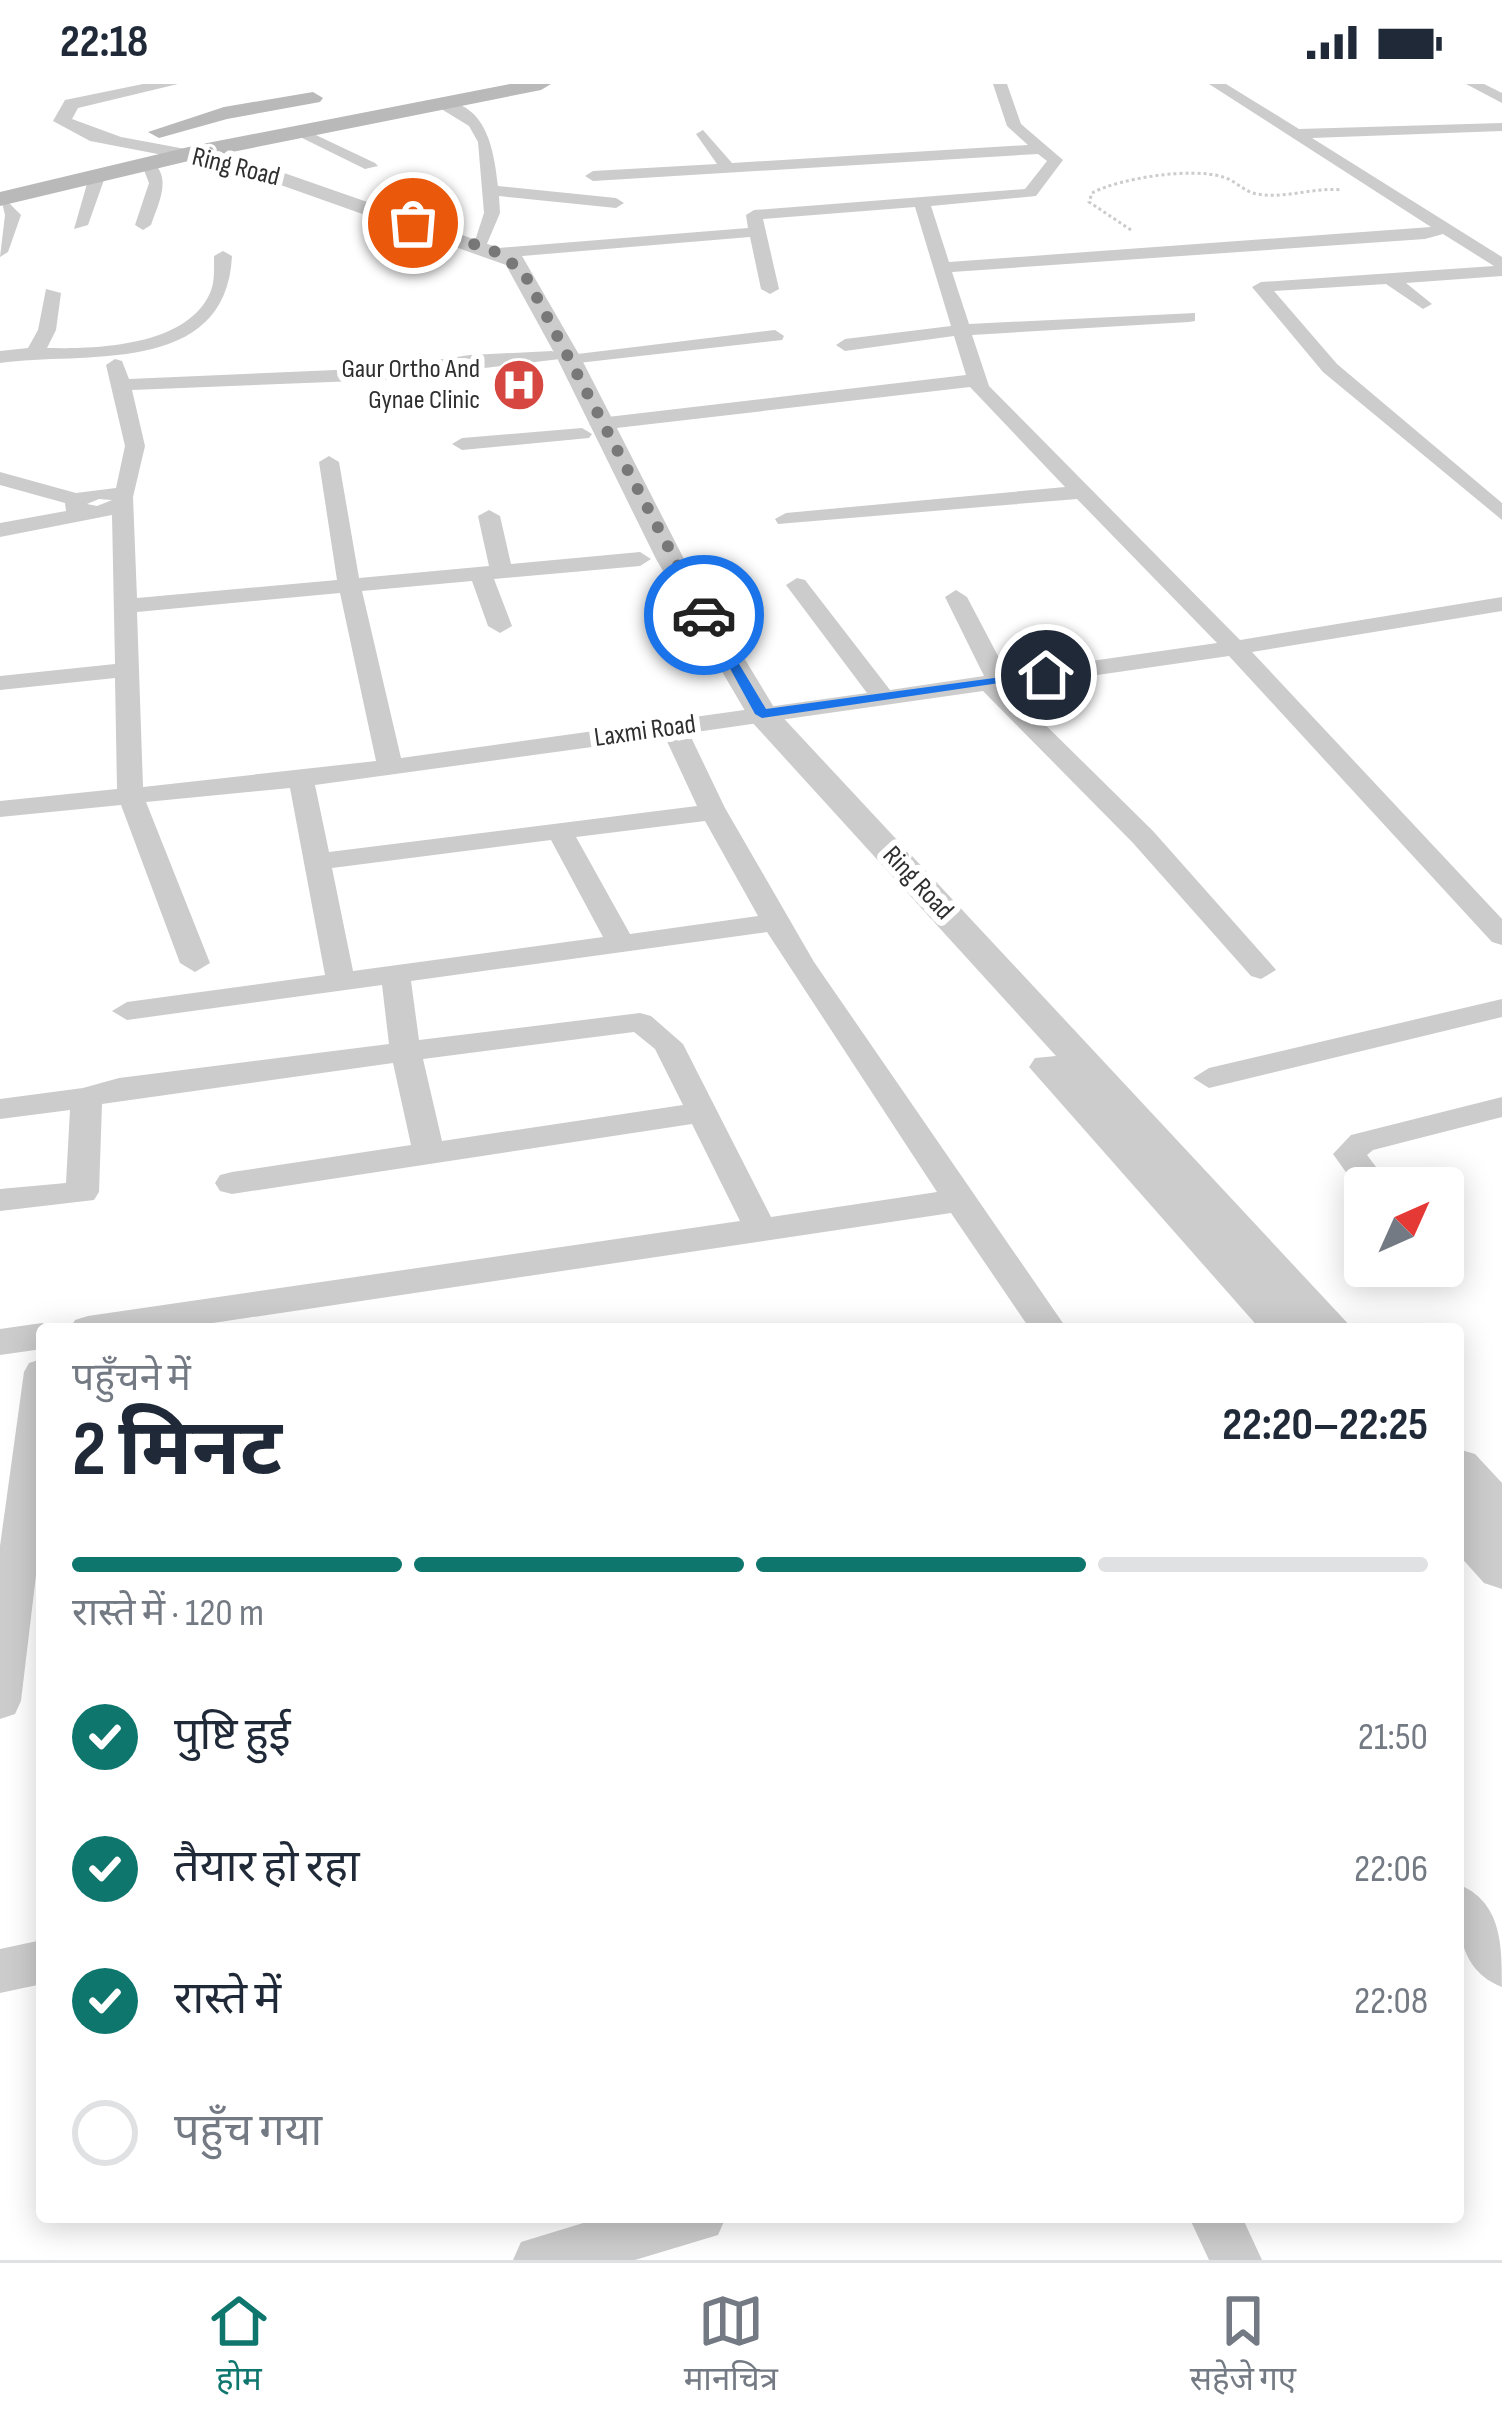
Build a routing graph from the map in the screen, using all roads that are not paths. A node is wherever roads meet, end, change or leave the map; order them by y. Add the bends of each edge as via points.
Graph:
1 (169, 84) edge
2 (541, 84) edge
3 (1000, 84) edge
4 (1216, 84) edge
5 (1472, 84) edge
6 (342, 94) dead end
7 (1502, 99) edge
8 (443, 104) junction
9 (1502, 127) edge
10 (301, 132) junction
11 (703, 134) dead end
12 (1297, 134) junction
13 (128, 142) junction
14 (1040, 149) junction
15 (187, 153) junction
16 (150, 165) junction
17 (370, 166) dead end
18 (729, 169) junction
19 (593, 176) dead end
20 (97, 177) junction
21 (0, 184) edge
22 (491, 190) junction
23 (0, 199) edge
24 (921, 201) junction
25 (616, 203) dead end
26 (80, 225) dead end
27 (143, 225) dead end
28 (1445, 228) junction
29 (754, 232) junction
30 (488, 250) junction
31 (0, 252) edge
32 (224, 256) dead end
33 (940, 268) junction
34 (1502, 268) edge
35 (1390, 279) junction
36 (770, 289) dead end
37 (52, 293) dead end
38 (1423, 304) dead end
39 (1189, 317) dead end
40 (961, 330) junction
41 (775, 336) dead end
42 (845, 346) dead end
43 (36, 351) junction
44 (115, 353) junction
45 (0, 357) edge
46 (560, 357) junction
47 (977, 380) junction
48 (121, 385) junction
49 (591, 429) junction
50 (462, 443) dead end
51 (328, 462) dead end
52 (0, 478) edge
53 (1081, 492) junction
54 (123, 501) junction
55 (84, 507) junction
56 (1502, 514) edge
57 (489, 516) dead end
58 (786, 519) dead end
59 (0, 530) edge
60 (640, 559) junction
61 (492, 575) junction
62 (797, 585) dead end
63 (350, 589) junction
64 (956, 597) dead end
65 (1502, 604) edge
66 (126, 606) junction
67 (500, 626) dead end
68 (1234, 649) junction
69 (124, 670) junction
70 (0, 683) edge
71 (994, 683) junction
72 (884, 699) junction
73 (748, 716) junction
74 (674, 728) junction
75 (390, 766) junction
76 (301, 779) junction
77 (130, 794) junction
78 (0, 809) edge
79 (710, 812) junction
80 (561, 834) junction
81 (316, 862) junction
82 (773, 922) junction
83 (1502, 936) edge
84 (621, 944) junction
85 (195, 963) dead end
86 (1261, 970) dead end
87 (395, 972) junction
88 (340, 978) junction
89 (1502, 1008) edge
90 (128, 1011) dead end
91 (405, 1049) junction
92 (1209, 1078) dead end
93 (86, 1099) junction
94 (1502, 1107) edge
95 (0, 1109) edge
96 (704, 1112) junction
97 (429, 1153) junction
98 (1359, 1167) edge
99 (232, 1183) dead end
100 (0, 1199) edge
101 (961, 1200) junction
102 (760, 1228) junction
103 (128, 1323) edge
104 (1045, 1323) edge
105 (1281, 1323) edge
106 (1324, 1323) edge
107 (36, 1337) edge
108 (0, 1342) edge
109 (36, 1467) edge
110 (1464, 1474) edge
111 (1502, 1515) edge
112 (1464, 1527) edge
113 (32, 1530) edge
114 (1502, 1569) edge
115 (0, 1701) edge
116 (1464, 1917) edge
117 (1483, 1957) edge
118 (36, 1964) edge
119 (0, 1971) edge
120 (678, 2223) edge
121 (1218, 2223) edge
122 (539, 2260) edge
123 (1236, 2260) edge

1 - 13 street via 87,98 64,112 62,121 78,131
2 - 8 main road
3 - 14 street via 1014,126
4 - 12 street
5 - 7 street
6 - 13 main road via 224,112
8 - 10 main road
8 - 22 street via 483,131
9 - 12 street
10 - 15 main road
10 - 17 street
11 - 18 street
12 - 28 street
13 - 15 street
13 - 21 main road
14 - 18 street
14 - 24 street via 1055,160 1030,193
15 - 16 main road
15 - 30 street, Ring Road
15 - 46 street, Ring Road via 483,260
16 - 20 main road
16 - 27 street via 157,183
18 - 19 street
20 - 23 main road
20 - 26 street
22 - 25 street
22 - 30 street
23 - 31 street via 13,215
24 - 29 street via 761,212 751,218
24 - 33 street
28 - 33 street
28 - 34 street
29 - 30 street
29 - 36 street
30 - 46 street, Ring Road via 524,273
32 - 44 street via 219,292 197,318
33 - 40 street
34 - 35 street
35 - 38 street
35 - 56 street via 1261,287 1330,368
37 - 43 street
39 - 40 street
40 - 42 street
40 - 47 street
41 - 46 street
43 - 44 street
43 - 45 street
44 - 48 street
46 - 48 street
46 - 49 street, Ring Road
47 - 49 street
47 - 53 street
48 - 54 street via 137,457
49 - 50 street
49 - 60 street, Ring Road
49 - 73 street, Ring Road via 670,559
51 - 63 street
52 - 55 street
53 - 58 street
53 - 68 street
54 - 55 street via 97,493
54 - 66 street
55 - 59 street
57 - 61 street
60 - 61 street
60 - 73 street, Ring Road
61 - 63 street
61 - 67 street
62 - 72 street
63 - 66 street
63 - 75 street
64 - 71 street
65 - 68 street, Laxmi Road
66 - 69 street
68 - 71 street, Laxmi Road
68 - 83 street
69 - 70 street
69 - 77 street
71 - 72 street, Laxmi Road
71 - 86 street
72 - 73 street, Laxmi Road
73 - 74 street, Laxmi Road
73 - 105 street, Ring Road
73 - 106 street, Ring Road
74 - 75 street, Laxmi Road
74 - 79 street
75 - 76 street, Laxmi Road
76 - 77 street, Laxmi Road
76 - 81 street
77 - 78 street, Laxmi Road
77 - 85 street
79 - 80 street
79 - 82 street
80 - 81 street
80 - 84 street
81 - 88 street
82 - 84 street
82 - 101 street
84 - 87 street
87 - 88 street
87 - 91 street
88 - 90 street
89 - 92 street
91 - 93 street
91 - 96 street via 640,1022 668,1044
91 - 97 street
93 - 95 street
93 - 100 street via 82,1192
94 - 98 street via 1362,1142 1349,1154
96 - 97 street
96 - 102 street
97 - 99 street
101 - 102 street
101 - 104 street
102 - 103 street
107 - 108 street
109 - 113 street
110 - 111 street
112 - 114 street
113 - 115 street
116 - 117 street
118 - 119 street
120 - 122 street
121 - 123 street

